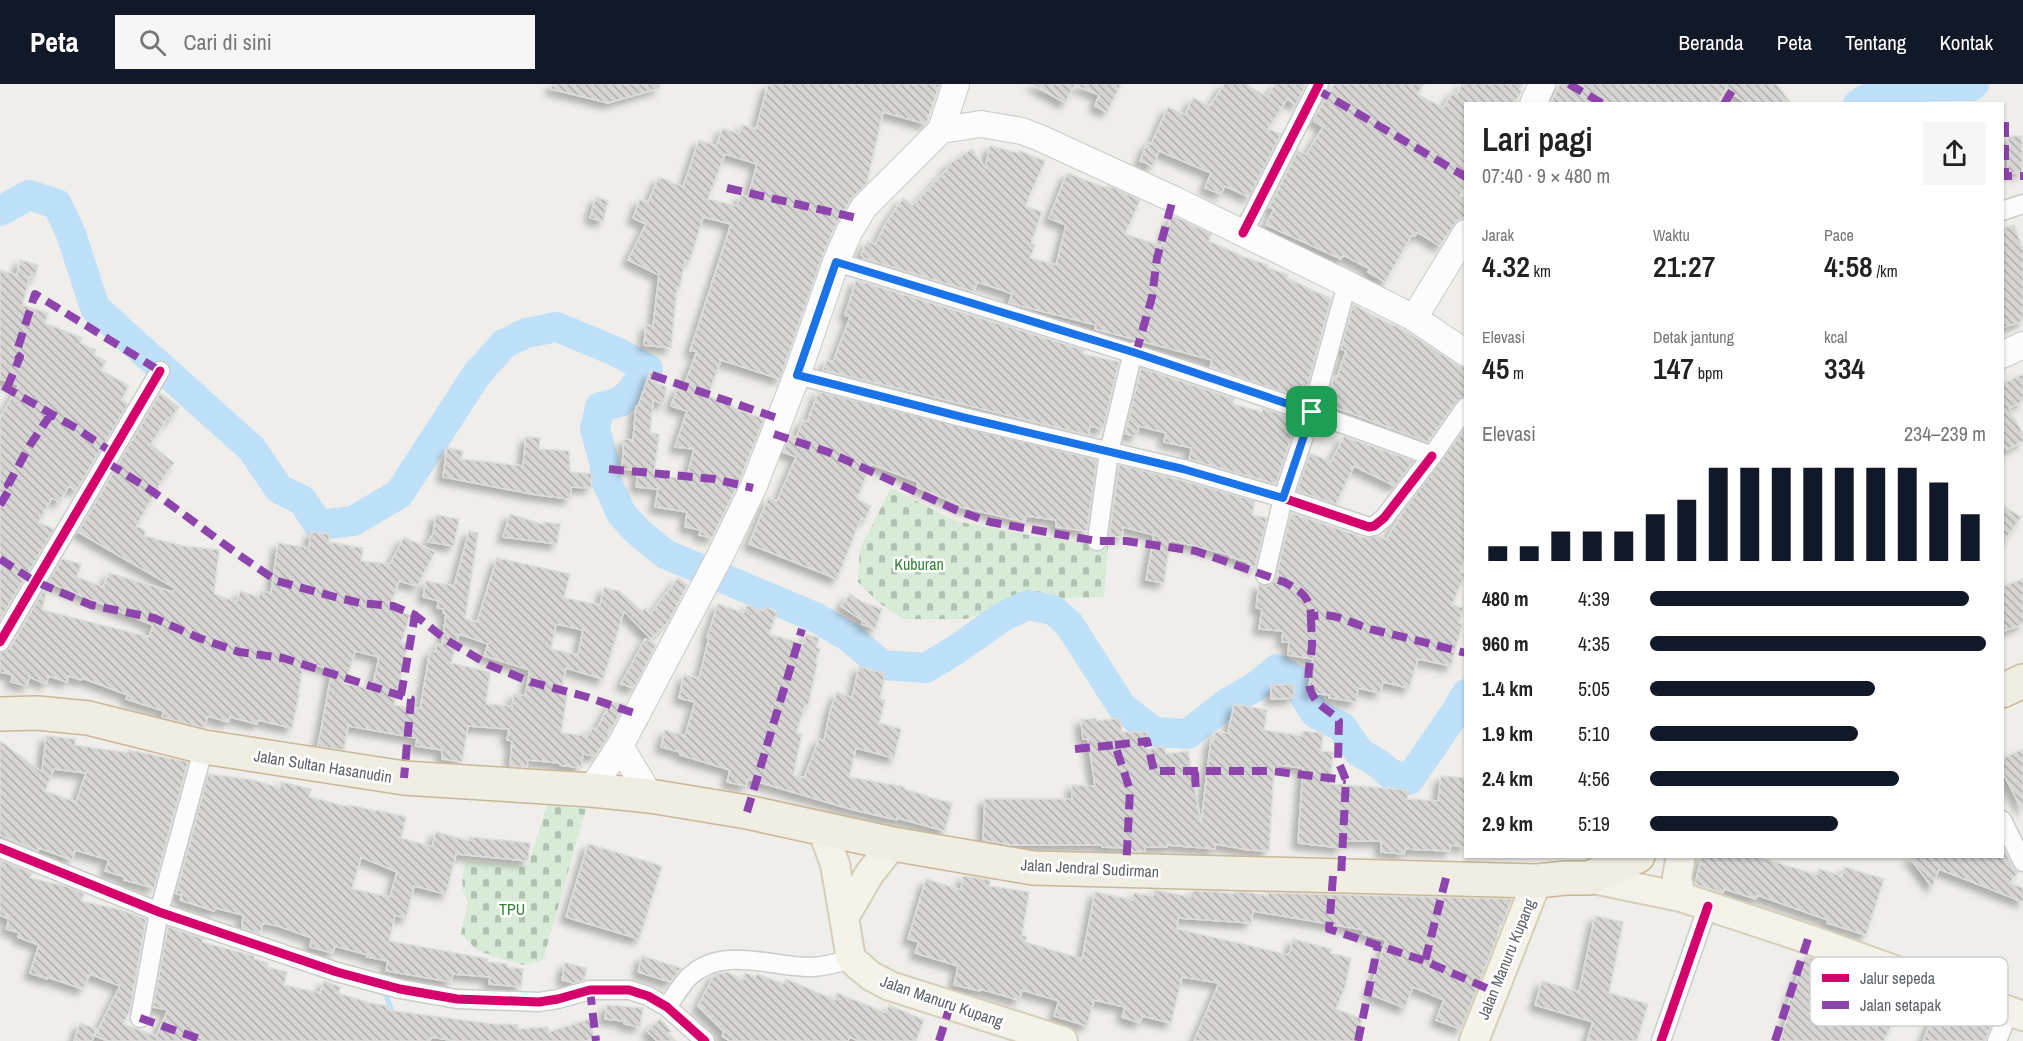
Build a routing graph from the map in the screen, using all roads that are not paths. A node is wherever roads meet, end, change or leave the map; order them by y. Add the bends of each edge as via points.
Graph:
1 (956, 84) edge
2 (1542, 84) edge
3 (1314, 86) edge
4 (1534, 102) edge
5 (941, 130) junction
6 (2023, 204) edge
7 (2004, 210) edge
8 (1243, 233) junction
9 (1464, 236) edge
10 (836, 262) junction
11 (1347, 284) junction
12 (1414, 318) junction
13 (2023, 345) edge
14 (1133, 352) junction
15 (1464, 352) edge
16 (2004, 354) edge
17 (160, 371) dead end
18 (797, 375) junction
19 (1464, 410) edge
20 (1312, 412) junction
21 (1109, 452) junction
22 (1432, 456) junction
23 (1283, 498) junction
24 (1097, 541) dead end
25 (1265, 575) dead end
26 (0, 642) edge
27 (2023, 681) edge
28 (2004, 690) edge
29 (2, 712) edge
30 (620, 746) junction
31 (204, 747) junction
32 (591, 790) junction
33 (650, 796) junction
34 (2004, 824) edge
35 (822, 829) junction
36 (893, 844) junction
37 (0, 848) edge
38 (1630, 858) edge
39 (1681, 858) edge
40 (2023, 862) edge
41 (1567, 873) edge
42 (1681, 897) junction
43 (1708, 906) junction
44 (159, 912) junction
45 (845, 916) junction
46 (1859, 957) edge
47 (851, 959) junction
48 (667, 1007) junction
49 (140, 1018) dead end
50 (2007, 1026) edge
51 (705, 1041) edge
52 (1063, 1041) edge
53 (1474, 1041) edge
54 (1661, 1041) edge
55 (1997, 1041) edge

1 - 5 main road
2 - 4 main road
3 - 8 street
5 - 8 main road via 981,124 1022,131
5 - 10 main road via 864,207
6 - 7 street
8 - 11 main road
9 - 12 main road
10 - 14 street
10 - 18 main road
11 - 12 main road
11 - 20 street
12 - 15 main road
13 - 16 main road
14 - 20 street
14 - 21 street
17 - 26 street
18 - 21 street
18 - 30 main road via 753,488
19 - 22 street
20 - 22 street
20 - 23 street
21 - 23 street
21 - 24 street
22 - 23 street via 1384,518 1371,527
23 - 25 street
27 - 28 highway
29 - 31 highway, Jalan Sultan Hasanudin via 88,718
30 - 32 main road
30 - 33 main road
31 - 32 highway, Jalan Sultan Hasanudin via 404,778
31 - 44 street
32 - 33 highway, Jalan Sultan Hasanudin
33 - 35 highway, Jalan Jendral Sudirman
34 - 40 street
35 - 36 highway, Jalan Jendral Sudirman
35 - 45 main road via 835,864
36 - 41 highway, Jalan Jendral Sudirman via 1033,868
36 - 45 main road via 870,873
37 - 44 street
38 - 41 highway, Jalan Jendral Sudirman
39 - 42 main road via 1677,878
41 - 42 main road
41 - 53 main road, Jalan Manuru Kupang
42 - 43 main road
43 - 46 main road
43 - 54 street
44 - 48 street via 400,989 457,999 540,1002 590,990 629,990
44 - 49 street
45 - 47 main road
47 - 48 street via 809,967 735,959 715,961 688,977
47 - 52 main road, Jalan Manuru Kupang via 890,986
48 - 51 street
50 - 55 street

